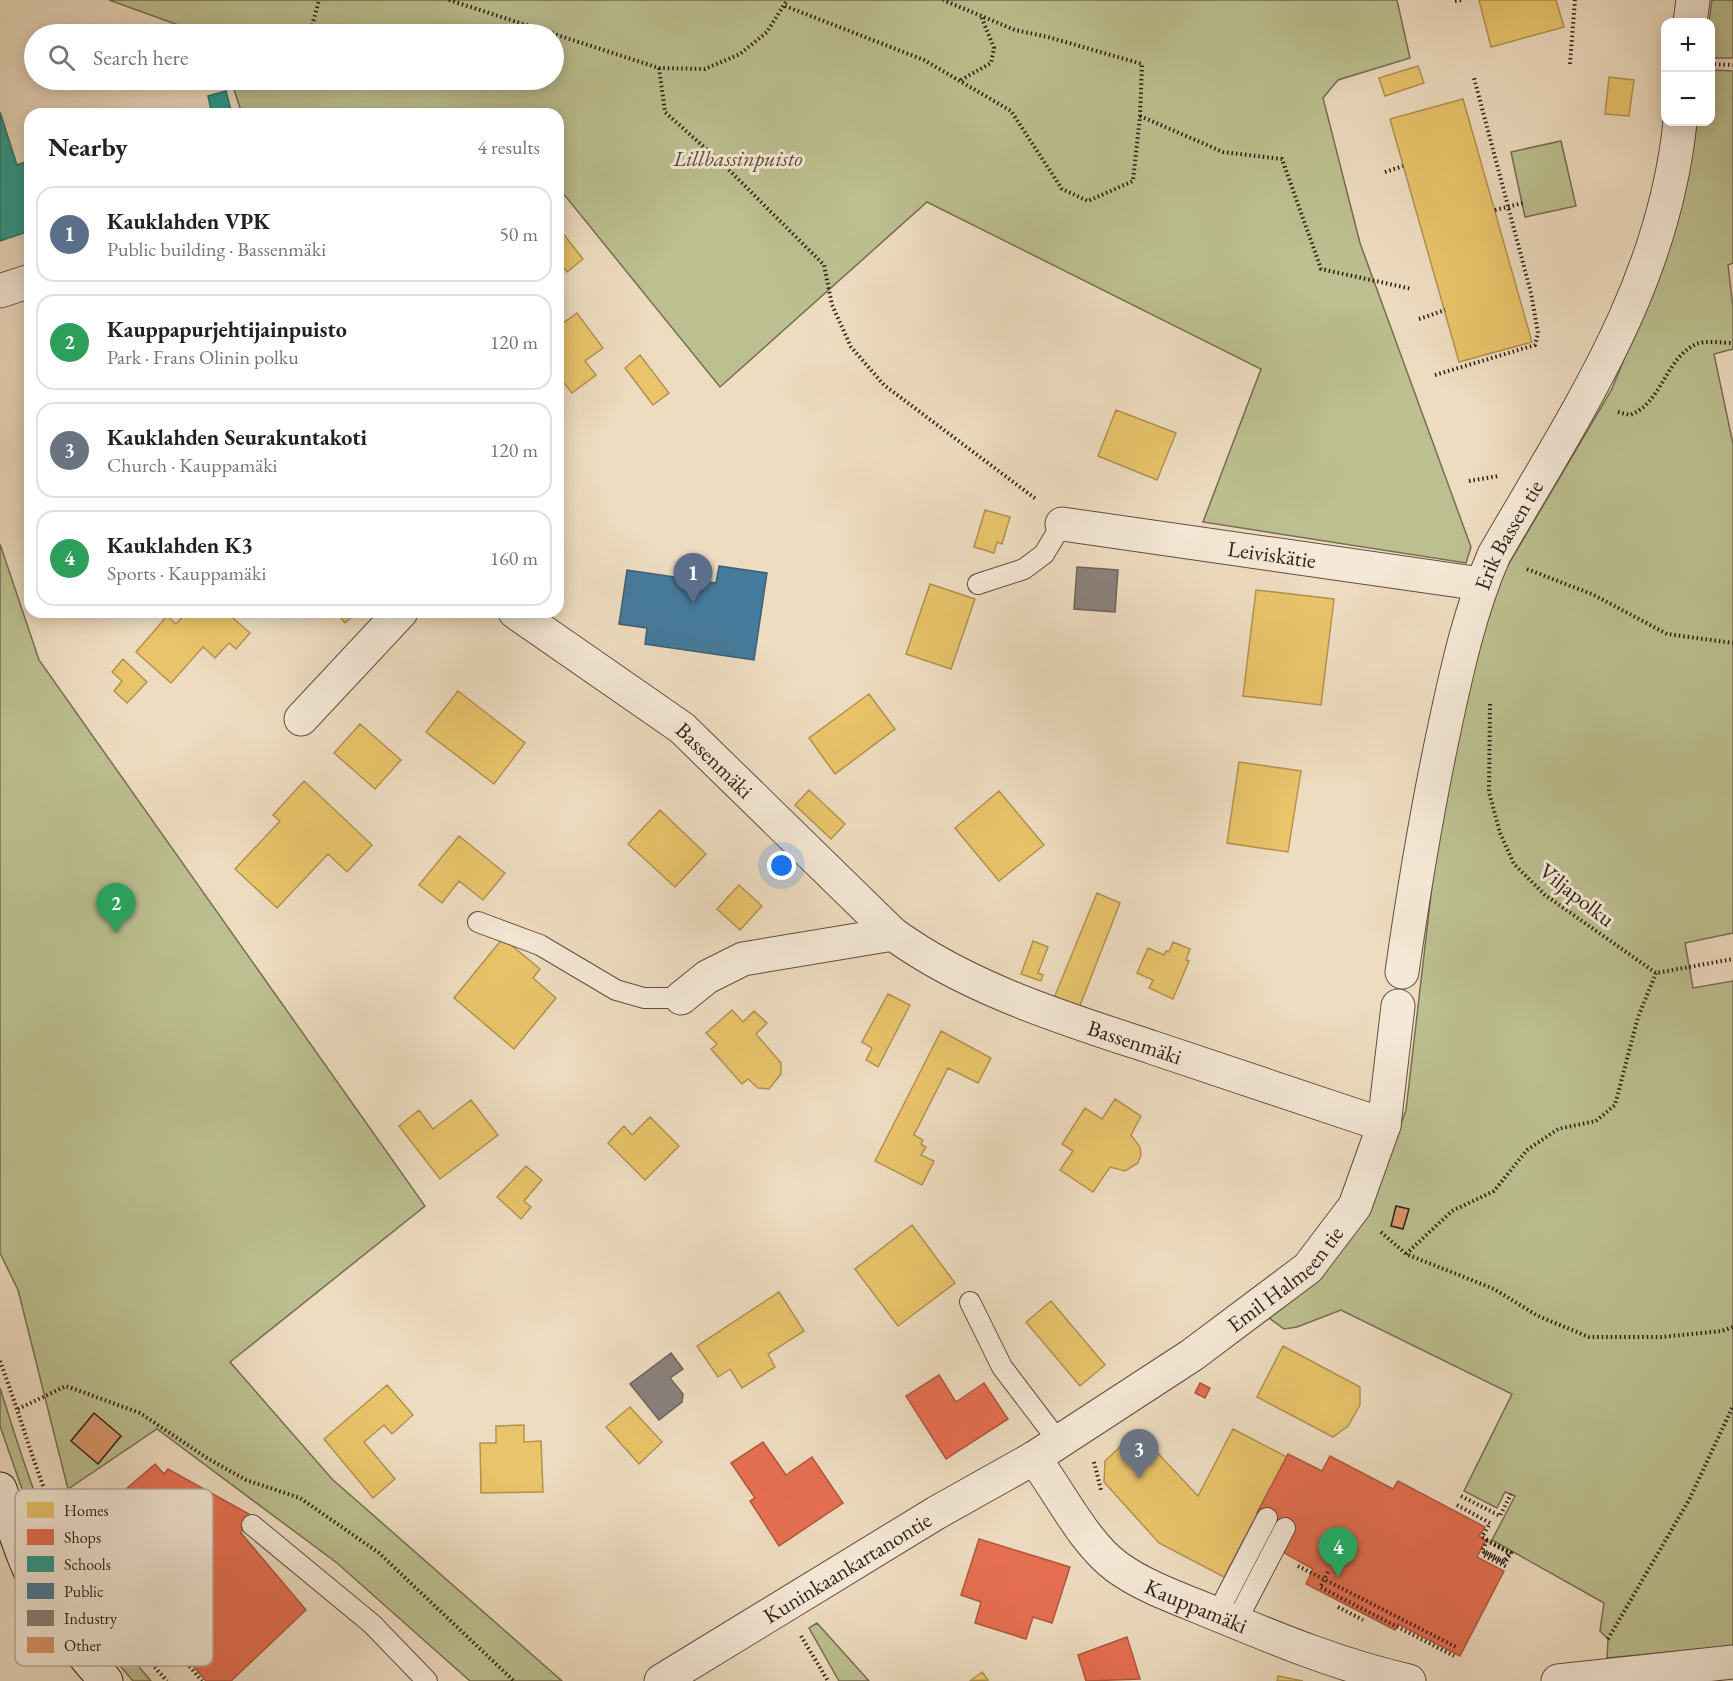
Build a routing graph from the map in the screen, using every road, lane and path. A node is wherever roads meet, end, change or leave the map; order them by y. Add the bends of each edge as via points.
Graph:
1 (319, 0) edge
2 (449, 0) edge
3 (787, 0) edge
4 (943, 0) edge
5 (1461, 0) edge
6 (1575, 0) edge
7 (1693, 0) edge
8 (1455, 2) edge
9 (785, 6) junction
10 (981, 16) junction
11 (1691, 18) edge
12 (312, 24) edge
13 (523, 24) edge
14 (564, 37) edge
15 (1570, 64) dead end
16 (1715, 64) edge
17 (1733, 65) edge
18 (658, 68) junction
19 (1474, 78) dead end
20 (960, 81) junction
21 (1140, 116) junction
22 (1679, 126) edge
23 (1403, 166) dead end
24 (1385, 172) dead end
25 (1522, 204) dead end
26 (1508, 207) junction
27 (1495, 210) dead end
28 (24, 284) edge
29 (1412, 290) dead end
30 (0, 291) edge
31 (1445, 310) dead end
32 (1419, 319) dead end
33 (1733, 343) edge
34 (1435, 375) dead end
35 (1588, 392) junction
36 (1062, 524) junction
37 (1487, 569) junction
38 (978, 584) dead end
39 (395, 618) edge
40 (524, 618) edge
41 (1733, 643) edge
42 (1490, 702) dead end
43 (301, 719) dead end
44 (478, 922) dead end
45 (893, 934) junction
46 (1733, 959) edge
47 (1402, 972) dead end
48 (1656, 973) junction
49 (681, 998) joint
50 (1398, 1006) dead end
51 (1384, 1125) junction
52 (1355, 1206) junction
53 (1406, 1254) junction
54 (970, 1302) dead end
55 (1733, 1327) edge
56 (0, 1360) edge
57 (1733, 1406) edge
58 (1046, 1450) junction
59 (1095, 1468) dead end
60 (0, 1489) edge
61 (46, 1489) edge
62 (1510, 1494) dead end
63 (1461, 1496) dead end
64 (1103, 1499) dead end
65 (1457, 1505) dead end
66 (1267, 1518) dead end
67 (252, 1525) dead end
68 (1285, 1528) dead end
69 (15, 1529) edge
70 (1290, 1564) dead end
71 (1507, 1567) dead end
72 (1328, 1572) dead end
73 (1338, 1607) dead end
74 (1226, 1618) junction
75 (1363, 1620) dead end
76 (798, 1630) dead end
77 (1424, 1631) junction
78 (1422, 1639) junction
79 (1458, 1648) dead end
80 (1607, 1648) dead end
81 (1454, 1656) dead end
82 (1733, 1662) edge
83 (93, 1666) edge
84 (153, 1666) edge
85 (189, 1666) edge
86 (106, 1681) edge
87 (167, 1681) edge
88 (202, 1681) edge
89 (428, 1681) edge
90 (661, 1681) edge
91 (828, 1681) edge
92 (1410, 1681) edge
93 (1558, 1681) edge

1 - 12 path
2 - 13 path
3 - 9 path
4 - 10 path
5 - 8 path
6 - 15 path
7 - 11 street
9 - 18 path via 767,32 740,54 705,69
9 - 20 path via 924,60
10 - 20 path via 994,48 991,63
10 - 21 path via 1015,30 1142,64
14 - 18 path
16 - 17 path
18 - 36 path via 665,112 824,265 832,305 851,347 884,385 1037,500
19 - 26 path
20 - 21 path via 1011,111 1062,189 1088,201 1133,181
21 - 29 path via 1223,152 1282,159 1321,269
22 - 35 street, Erik Bassen tie via 1666,202 1644,278 1608,359
23 - 24 path
25 - 26 path
26 - 27 path
26 - 34 path via 1531,293 1538,333 1534,345
28 - 30 street
31 - 32 path
33 - 35 path via 1697,344 1682,355 1649,403 1630,415 1612,409
35 - 37 street, Erik Bassen tie
36 - 37 street, Leiviskätie
36 - 38 lane via 1044,554 1024,569
37 - 41 path via 1594,595 1667,634
37 - 47 street, Erik Bassen tie via 1452,692 1424,823
39 - 43 street
40 - 45 street, Bassenmäki via 682,728
42 - 48 path, Viljapolku via 1489,792 1500,833 1514,864 1545,896
44 - 49 lane via 540,945 616,990 644,998
45 - 49 street via 743,959 707,977
45 - 51 street, Bassenmäki via 963,975 1036,1006
46 - 48 path
48 - 53 path via 1638,1017 1615,1105 1596,1121 1558,1129 1527,1150 1494,1191 1452,1212
50 - 51 street, Emil Halmeen tie
51 - 52 street, Emil Halmeen tie
52 - 53 path
52 - 58 street, Emil Halmeen tie via 1308,1268 1192,1355
53 - 55 path via 1494,1288 1539,1316 1589,1337 1660,1337
54 - 58 lane
56 - 61 path
57 - 80 path via 1689,1500 1628,1602
58 - 74 street, Kauppamäki via 1090,1539 1116,1567 1167,1594
58 - 90 street, Kuninkaankartanontie
59 - 64 path
60 - 69 street
62 - 63 path via 1500,1516
65 - 71 path via 1490,1523 1482,1538 1511,1553 1505,1563 1490,1555 1482,1551 1487,1541 1509,1553 1504,1562 1484,1551 1483,1555
66 - 74 lane
67 - 89 lane via 372,1624
68 - 74 lane
70 - 77 path
72 - 78 path via 1320,1587
73 - 75 path
74 - 92 street, Kauppamäki via 1364,1671
76 - 91 path
77 - 78 path
77 - 79 path
78 - 81 path
82 - 93 street
83 - 86 street
84 - 87 path
85 - 88 path

